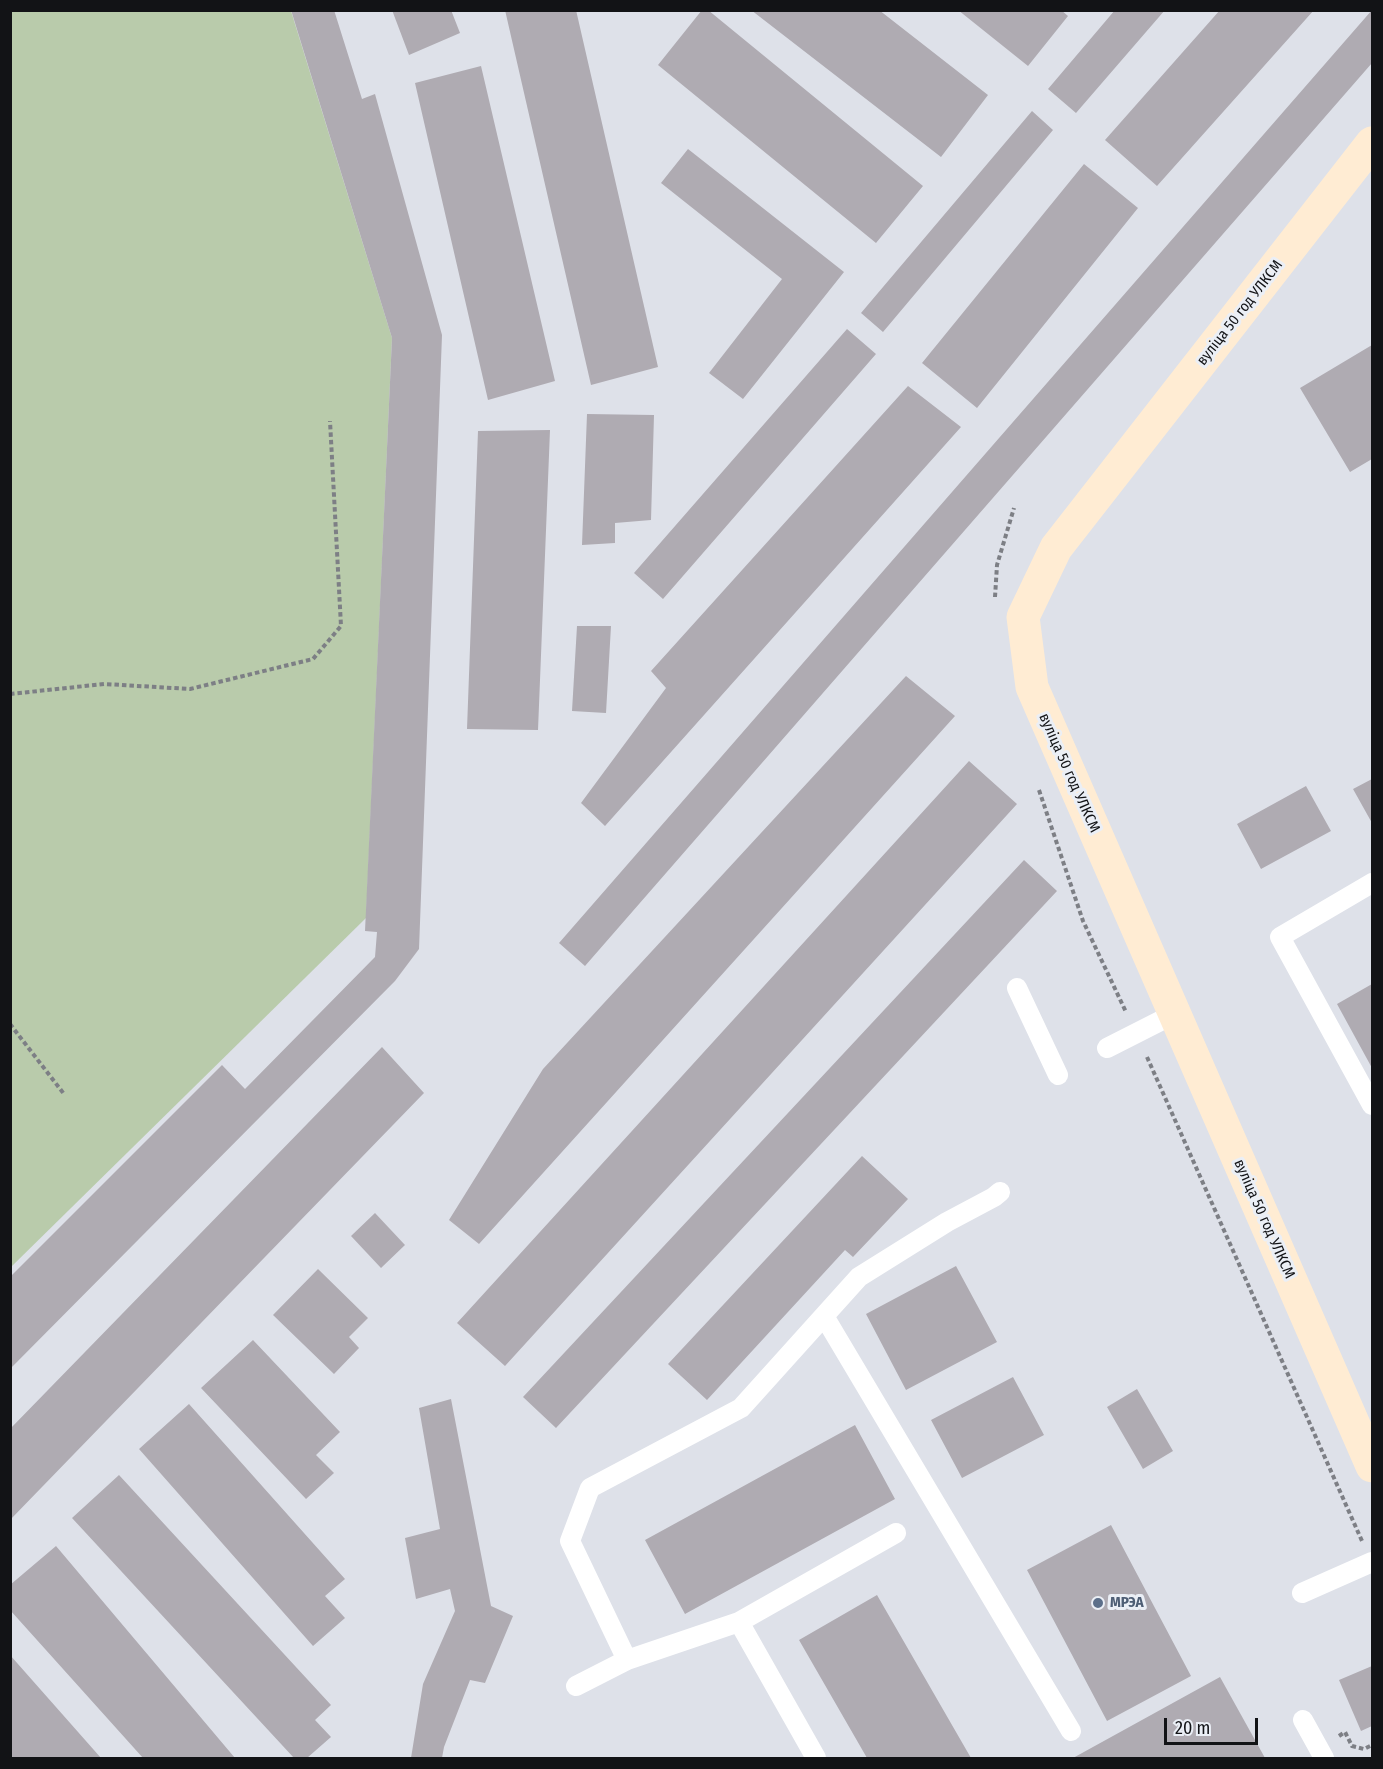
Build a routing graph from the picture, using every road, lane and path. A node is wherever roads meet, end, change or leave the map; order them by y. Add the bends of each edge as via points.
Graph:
1 (1372, 143) edge
2 (330, 421) dead end
3 (10, 694) edge
4 (1372, 883) edge
5 (1017, 988) dead end
6 (1174, 1014) junction
7 (10, 1024) edge
8 (1107, 1048) dead end
9 (1058, 1075) dead end
10 (64, 1094) dead end
11 (1372, 1105) edge
12 (1000, 1192) dead end
13 (824, 1316) junction
14 (1372, 1466) edge
15 (896, 1533) dead end
16 (1372, 1562) edge
17 (1302, 1593) dead end
18 (739, 1622) junction
19 (627, 1660) junction
20 (576, 1686) dead end
21 (1303, 1720) dead end
22 (1071, 1731) dead end
23 (816, 1758) edge
24 (1324, 1758) edge

1 - 6 main road, вуліца 50 год УЛКСМ via 1056,548 1023,617 1032,687
2 - 3 path via 342,626 313,659 190,689 104,684
4 - 11 lane via 1280,937
5 - 9 lane
6 - 8 lane
6 - 14 main road, вуліца 50 год УЛКСМ
7 - 10 path
12 - 13 lane via 859,1276
13 - 19 lane via 741,1408 590,1488 570,1541
13 - 22 lane
15 - 18 lane
16 - 17 lane
18 - 19 lane
18 - 23 lane
19 - 20 lane
21 - 24 lane

